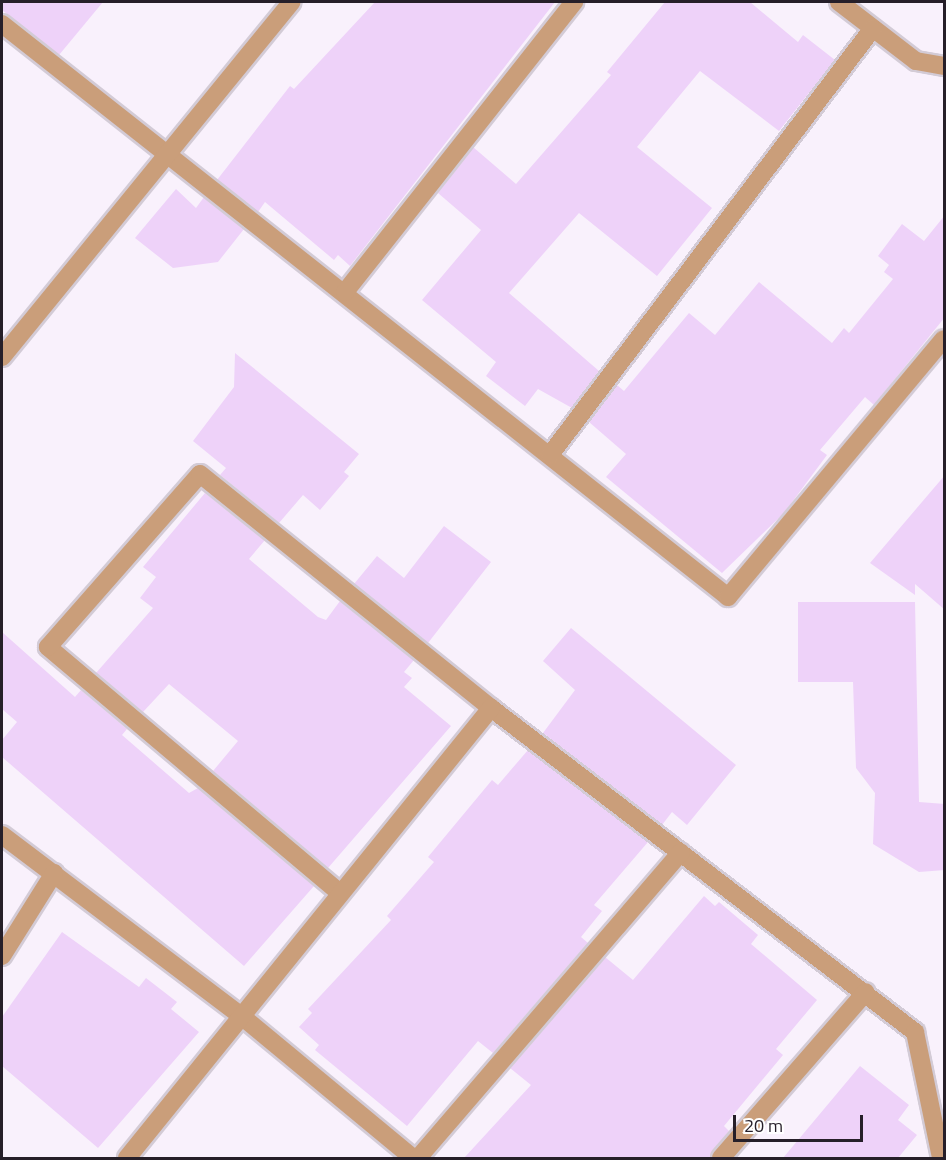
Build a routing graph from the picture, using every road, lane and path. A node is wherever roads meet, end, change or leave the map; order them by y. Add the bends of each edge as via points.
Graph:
1 (292, 2) edge
2 (574, 2) edge
3 (839, 2) edge
4 (2, 24) edge
5 (873, 28) junction
6 (945, 66) edge
7 (169, 152) junction
8 (345, 292) junction
9 (945, 339) edge
10 (2, 357) edge
11 (550, 454) junction
12 (491, 708) junction
13 (2, 835) edge
14 (681, 852) junction
15 (54, 873) junction
16 (340, 893) junction
17 (2, 956) edge
18 (866, 992) junction
19 (244, 1019) junction
20 (127, 1158) edge
21 (413, 1158) edge
22 (418, 1158) edge
23 (721, 1158) edge
24 (941, 1158) edge

1 - 7 street
2 - 8 street
3 - 5 street
4 - 7 street
5 - 6 street via 916,61
5 - 11 street
7 - 8 street
7 - 10 street
8 - 11 street
9 - 11 street via 728,597
12 - 14 street
12 - 16 street
12 - 16 street via 200,474 48,647
13 - 15 street
14 - 18 street
14 - 22 street
15 - 17 street
15 - 19 street
16 - 19 street
18 - 23 street
18 - 24 street via 915,1032
19 - 20 street
19 - 21 street

